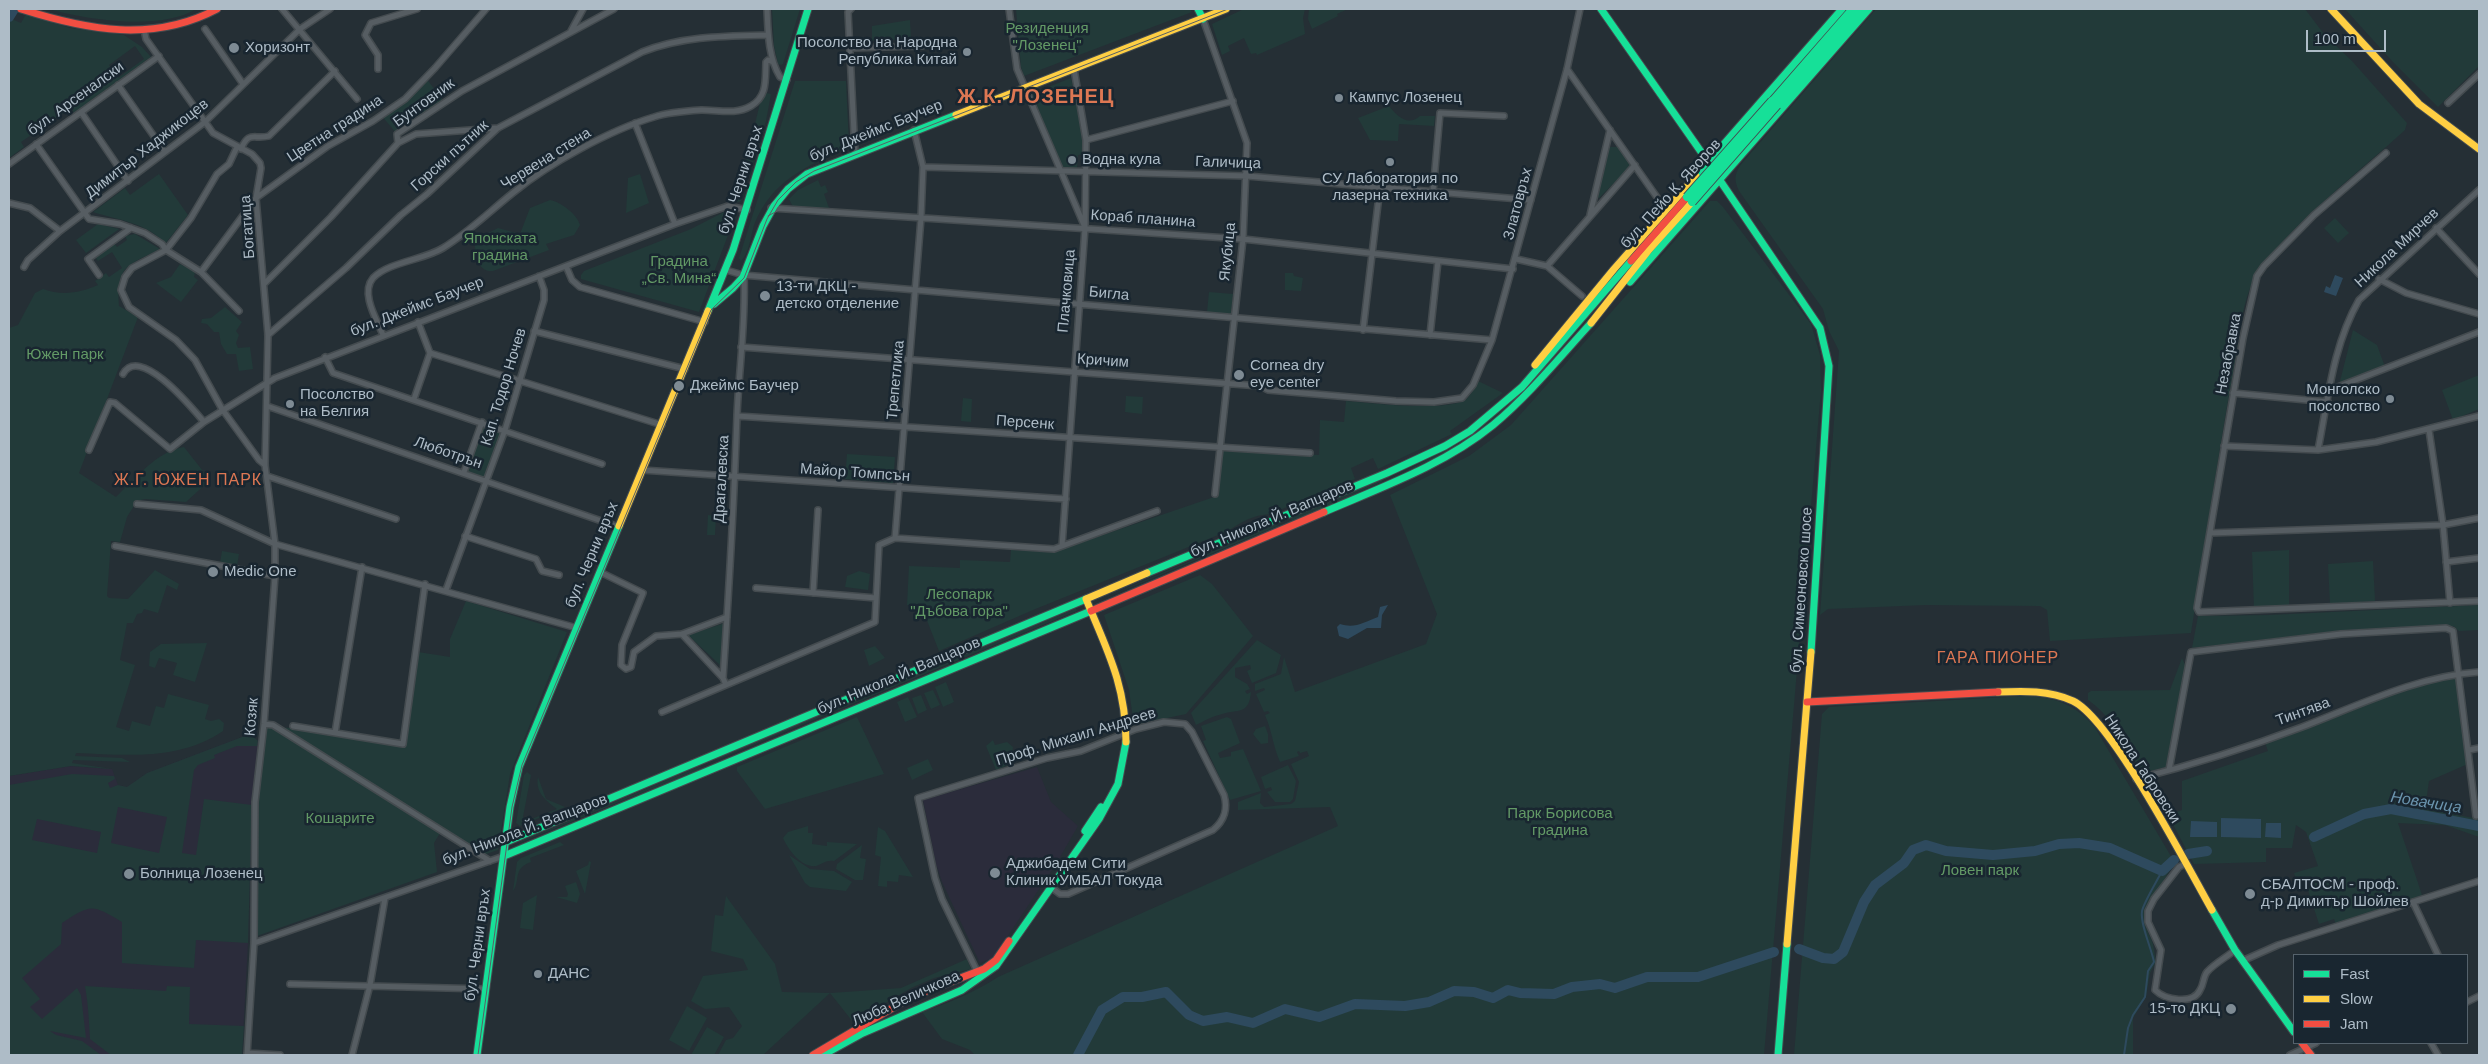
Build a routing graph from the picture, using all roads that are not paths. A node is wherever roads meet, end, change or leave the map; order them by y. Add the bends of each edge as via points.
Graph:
1 (217, 9) edge
2 (282, 9) edge
3 (330, 9) edge
4 (418, 9) edge
5 (486, 9) edge
6 (583, 9) edge
7 (614, 9) edge
8 (767, 9) edge
9 (808, 9) edge
10 (851, 9) edge
11 (1009, 9) edge
12 (1198, 9) edge
13 (1226, 9) edge
14 (1580, 9) edge
15 (1601, 9) edge
16 (1844, 9) edge
17 (1852, 9) edge
18 (1861, 9) edge
19 (1865, 9) edge
20 (1869, 9) edge
21 (2331, 9) edge
22 (24, 10) edge
23 (1203, 19) junction
24 (144, 29) junction
25 (205, 29) dead end
26 (300, 29) junction
27 (571, 32) junction
28 (768, 35) junction
29 (922, 46) dead end
30 (1837, 46) junction
31 (850, 48) junction
32 (159, 56) junction
33 (773, 62) junction
34 (378, 69) dead end
35 (1074, 69) junction
36 (1567, 69) junction
37 (335, 71) junction
38 (2479, 74) edge
39 (787, 80) junction
40 (243, 84) junction
41 (118, 85) junction
42 (1025, 88) junction
43 (357, 99) dead end
44 (1233, 101) junction
45 (1774, 103) junction
46 (2448, 103) dead end
47 (81, 112) junction
48 (1504, 116) dead end
49 (204, 122) junction
50 (635, 123) junction
51 (498, 128) junction
52 (914, 130) junction
53 (1610, 130) junction
54 (1086, 140) junction
55 (398, 142) junction
56 (36, 144) junction
57 (239, 148) junction
58 (2479, 149) edge
59 (165, 152) junction
60 (855, 153) junction
61 (2386, 153) dead end
62 (1708, 162) junction
63 (9, 164) edge
64 (1635, 165) junction
65 (923, 167) junction
66 (1060, 171) junction
67 (1086, 171) junction
68 (1247, 176) junction
69 (128, 181) junction
70 (1720, 181) junction
71 (1380, 187) junction
72 (2479, 190) edge
73 (1433, 192) junction
74 (256, 198) junction
75 (1531, 200) junction
76 (1690, 200) junction
77 (9, 203) edge
78 (1661, 203) dead end
79 (771, 208) junction
80 (747, 210) junction
81 (84, 213) junction
82 (1590, 217) junction
83 (921, 218) junction
84 (675, 224) junction
85 (131, 228) junction
86 (1085, 228) junction
87 (2436, 228) junction
88 (60, 232) junction
89 (1243, 239) junction
90 (166, 250) junction
91 (1373, 254) junction
92 (1516, 259) junction
93 (1438, 261) junction
94 (566, 266) junction
95 (1546, 266) junction
96 (24, 267) dead end
97 (1513, 269) junction
98 (726, 270) junction
99 (201, 272) junction
100 (2479, 274) edge
101 (99, 275) dead end
102 (744, 275) junction
103 (539, 276) junction
104 (2379, 279) junction
105 (264, 283) junction
106 (917, 290) junction
107 (1582, 296) dead end
108 (1079, 304) junction
109 (711, 307) junction
110 (239, 311) dead end
111 (1601, 312) junction
112 (2479, 314) edge
113 (1234, 318) junction
114 (418, 322) junction
115 (705, 322) junction
116 (1363, 330) junction
117 (534, 331) junction
118 (2479, 332) edge
119 (268, 335) junction
120 (383, 335) junction
121 (1430, 335) junction
122 (1492, 340) junction
123 (741, 347) junction
124 (430, 353) junction
125 (325, 357) junction
126 (910, 360) junction
127 (686, 369) junction
128 (1073, 371) junction
129 (124, 374) dead end
130 (268, 381) junction
131 (518, 381) junction
132 (1227, 384) junction
133 (1526, 388) junction
134 (2330, 390) junction
135 (2234, 393) junction
136 (1462, 398) joint
137 (1511, 398) joint
138 (414, 399) junction
139 (2328, 402) junction
140 (267, 406) junction
141 (222, 409) junction
142 (737, 416) junction
143 (2479, 416) edge
144 (204, 422) junction
145 (482, 422) junction
146 (662, 424) junction
147 (904, 428) junction
148 (505, 430) junction
149 (2430, 430) junction
150 (1070, 438) junction
151 (2224, 446) junction
152 (1220, 448) junction
153 (89, 450) dead end
154 (2318, 450) junction
155 (1310, 453) dead end
156 (602, 464) dead end
157 (265, 465) junction
158 (642, 470) junction
159 (464, 472) junction
160 (267, 476) junction
161 (736, 477) junction
162 (487, 480) junction
163 (899, 488) junction
164 (1214, 494) dead end
165 (1066, 499) junction
166 (137, 504) dead end
167 (818, 510) dead end
168 (1157, 511) dead end
169 (2479, 518) edge
170 (396, 519) dead end
171 (2442, 525) junction
172 (619, 527) junction
173 (2210, 533) junction
174 (465, 536) junction
175 (895, 538) junction
176 (275, 544) junction
177 (115, 546) dead end
178 (1062, 546) junction
179 (2479, 558) edge
180 (2446, 562) junction
181 (362, 567) junction
182 (600, 572) junction
183 (559, 575) dead end
184 (275, 576) junction
185 (425, 584) junction
186 (756, 588) dead end
187 (446, 590) junction
188 (813, 593) junction
189 (876, 598) junction
190 (1086, 599) junction
191 (2479, 601) edge
192 (2450, 603) junction
193 (1091, 611) junction
194 (727, 618) junction
195 (577, 628) junction
196 (682, 634) junction
197 (2479, 672) edge
198 (2459, 674) junction
199 (723, 678) junction
200 (726, 685) junction
201 (1807, 702) junction
202 (662, 712) dead end
203 (264, 724) junction
204 (292, 726) dead end
205 (335, 733) junction
206 (1126, 735) junction
207 (2479, 748) edge
208 (2469, 750) junction
209 (708, 758) junction
210 (712, 769) junction
211 (2169, 770) junction
212 (2136, 779) junction
213 (2476, 816) dead end
214 (506, 842) junction
215 (504, 856) junction
216 (490, 861) junction
217 (2185, 864) junction
218 (2479, 881) edge
219 (1052, 888) junction
220 (385, 898) junction
221 (2412, 902) junction
222 (254, 943) junction
223 (2236, 950) junction
224 (2438, 954) edge
225 (2242, 961) junction
226 (978, 973) junction
227 (958, 980) junction
228 (290, 984) dead end
229 (370, 985) junction
230 (486, 990) junction
231 (927, 990) junction
232 (962, 991) junction
233 (933, 1003) junction
234 (2293, 1031) edge
235 (2432, 1044) edge
236 (2304, 1045) edge
237 (247, 1054) edge
238 (280, 1055) edge
239 (352, 1055) edge
240 (477, 1055) edge
241 (813, 1055) edge
242 (823, 1055) edge
243 (1778, 1055) edge
244 (2290, 1055) edge
245 (2311, 1055) edge
246 (2438, 1055) edge

1 - 24 main road via 182,24
2 - 26 street
3 - 26 street, Димитър Хаджикоцев
4 - 34 street via 371,23 365,35 378,55
5 - 74 street, Цветна градина via 405,99 328,146
6 - 27 street
7 - 27 street, Бунтовник
8 - 28 street
9 - 39 main road, бул. Черни връх
10 - 31 street via 848,12
11 - 42 street via 1017,69
12 - 23 main road
13 - 23 main road, бул. Джеймс Баучер
14 - 36 street, Златовръх
15 - 62 main road, бул. Симеоновско шосе
16 - 62 main road
17 - 45 main road, бул. Пейо К. Яворов
18 - 45 main road, бул. Пейо К. Яворов
19 - 30 main road
20 - 30 main road
21 - 58 main road via 2419,104
22 - 24 main road via 85,26
23 - 35 main road, бул. Джеймс Баучер
23 - 44 street, Якубица
24 - 32 street, Богатица via 146,39
25 - 40 street
26 - 37 street
26 - 40 street, Димитър Хаджикоцев
27 - 55 street, Бунтовник via 462,91 397,134
28 - 33 street
28 - 51 street, Горски пътник via 712,37 660,44
29 - 31 street
30 - 70 main road
31 - 60 street
32 - 41 street, бул. Арсеналски
32 - 49 street, Богатица
33 - 39 street via 780,77
33 - 50 street, Червена стена via 766,62 761,97 740,111 676,112
35 - 42 main road, бул. Джеймс Баучер
35 - 54 street, Плачковица
36 - 53 street
36 - 75 street, Златовръх
37 - 43 street
37 - 57 street via 269,136 251,136
38 - 46 street
39 - 80 main road, бул. Черни връх
40 - 49 street, Димитър Хаджикоцев
41 - 47 street, бул. Арсеналски
41 - 59 street
42 - 52 main road, бул. Джеймс Баучер
42 - 66 street
44 - 54 street
44 - 68 street, Якубица via 1247,143
45 - 76 main road, бул. Пейо К. Яворов, bridge
47 - 56 street, бул. Арсеналски
47 - 69 street
48 - 73 street via 1440,112
49 - 57 street, Богатица via 212,134
49 - 59 street, Димитър Хаджикоцев
50 - 84 street
50 - 120 street, Червена стена via 535,177 441,250 383,271 373,278 369,298
51 - 55 street via 416,134
51 - 119 street, Горски пътник
52 - 60 main road, бул. Джеймс Баучер
52 - 65 street, Трепетлика
53 - 64 street
53 - 82 street
54 - 67 street, Плачковица
55 - 105 street, Бунтовник via 331,217
56 - 63 street, бул. Арсеналски
56 - 81 street
57 - 74 street, Богатица via 252,154 260,163
57 - 90 street via 229,164 217,174 191,218
59 - 69 street, Димитър Хаджикоцев
60 - 79 main road, бул. Джеймс Баучер via 800,178
61 - 135 street, Незабравка via 2314,215 2257,276
62 - 70 main road, бул. Симеоновско шосе
62 - 133 main road via 1573,317 1537,362
64 - 78 street
64 - 82 street
65 - 66 street, Галичица
65 - 83 street, Трепетлика
66 - 67 street, Галичица
66 - 86 street
67 - 68 street, Галичица
67 - 86 street, Плачковица
68 - 71 street, Галичица
68 - 89 street, Якубица
69 - 81 street, Димитър Хаджикоцев
70 - 111 main road
70 - 201 main road, бул. Симеоновско шосе via 1801,297 1820,328 1827,353 1830,382
71 - 73 street, Галичица
71 - 91 street
72 - 87 street, Никола Мирчев
73 - 75 street, Галичица
74 - 99 street, Цветна градина
74 - 105 street, Богатица
75 - 92 street, Златовръх
76 - 111 main road, бул. Пейо К. Яворов
76 - 133 main road, бул. Пейо К. Яворов
77 - 88 street via 30,208
79 - 83 street, Кораб планина
79 - 102 main road, бул. Джеймс Баучер
80 - 84 street, бул. Джеймс Баучер via 728,206
80 - 98 main road, бул. Черни връх
81 - 85 street via 93,220
81 - 88 street, Димитър Хаджикоцев
82 - 95 street
83 - 86 street, Кораб планина
83 - 106 street, Трепетлика
84 - 94 street, бул. Джеймс Баучер
85 - 90 street via 145,233
85 - 101 street via 88,258
86 - 89 street, Кораб планина
86 - 108 street, Плачковица
87 - 100 street
87 - 104 street, Никола Мирчев
88 - 96 street, Димитър Хаджикоцев
89 - 91 street, Кораб планина
89 - 113 street, Якубица
90 - 99 street
90 - 141 street via 132,268 121,290 123,298 134,312 176,340 196,360
91 - 93 street, Кораб планина
91 - 116 street
92 - 95 street
92 - 97 street, Златовръх
93 - 97 street, Кораб планина
93 - 121 street
94 - 103 street, бул. Джеймс Баучер
94 - 115 street via 572,280 580,287
95 - 107 street
97 - 122 street, Златовръх
98 - 102 street, Бигла
98 - 109 main road, бул. Черни връх
99 - 110 street
102 - 106 street, Бигла
102 - 109 main road, бул. Джеймс Баучер
102 - 123 street, Драгалевска
103 - 114 street, бул. Джеймс Баучер
103 - 117 street, Кап. Тодор Ночев via 545,295
104 - 112 street via 2406,294
104 - 134 street, Никола Мирчев via 2359,300 2346,322
105 - 119 street, Богатица
106 - 108 street, Бигла
106 - 126 street, Трепетлика
108 - 113 street, Бигла
108 - 128 street, Плачковица
109 - 115 main road, бул. Черни връх
111 - 133 main road, бул. Пейо К. Яворов
113 - 116 street, Бигла
113 - 132 street, Якубица
114 - 120 street, бул. Джеймс Баучер
114 - 124 street
115 - 127 main road, бул. Черни връх
116 - 121 street, Бигла
117 - 127 street
117 - 131 street, Кап. Тодор Ночев
118 - 134 street
119 - 130 street, Богатица
120 - 125 street, бул. Джеймс Баучер
121 - 122 street, Бигла
122 - 136 street, Златовръх via 1473,385
123 - 126 street, Кричим
123 - 142 street, Драгалевска
124 - 131 street
124 - 138 street
125 - 130 street, бул. Джеймс Баучер
125 - 138 street via 332,373
126 - 128 street, Кричим
126 - 147 street, Трепетлика
127 - 146 main road, бул. Черни връх
128 - 132 street, Кричим
128 - 150 street, Плачковица
129 - 144 street via 134,365 146,368 179,394
130 - 140 street, Козяк
130 - 141 street, бул. Джеймс Баучер
131 - 146 street
131 - 148 street, Кап. Тодор Ночев
132 - 136 street, Кричим via 1396,401 1434,402
132 - 152 street, Якубица
133 - 137 main road, бул. Пейо К. Яворов
133 - 193 main road, бул. Никола Й. Вапцаров via 1506,414 1475,439 1424,469
134 - 139 street, Никола Мирчев
135 - 139 street
135 - 151 street, Незабравка
137 - 190 main road, бул. Никола Й. Вапцаров via 1470,431 1432,453
138 - 145 street
139 - 154 street, Никола Мирчев
140 - 157 street, Козяк
140 - 159 street, Люботрън
141 - 144 street, бул. Джеймс Баучер
141 - 157 street
142 - 147 street, Персенк
142 - 161 street, Драгалевска
143 - 149 street
144 - 153 street, бул. Джеймс Баучер via 170,449 110,402
145 - 148 street
145 - 159 street, Кап. Тодор Ночев
146 - 158 main road, бул. Черни връх
147 - 150 street, Персенк
147 - 163 street, Трепетлика
148 - 156 street
148 - 162 street, Кап. Тодор Ночев
149 - 154 street
149 - 171 street
150 - 152 street, Персенк
150 - 165 street, Плачковица
151 - 154 street
151 - 173 street, Незабравка
152 - 155 street, Персенк
152 - 164 street, Якубица
157 - 160 street, Козяк
158 - 161 street, Майор Томпсън
158 - 172 main road, бул. Черни връх
159 - 162 street, Люботрън
160 - 170 street
160 - 176 street, Козяк
161 - 163 street, Майор Томпсън
161 - 194 street, Драгалевска
162 - 172 street, Люботрън
162 - 174 street, Кап. Тодор Ночев
163 - 165 street, Майор Томпсън
163 - 175 street, Трепетлика
165 - 178 street, Плачковица
166 - 176 street via 200,510
167 - 188 street
168 - 178 street
169 - 171 street
171 - 173 street
171 - 180 street
172 - 182 main road, бул. Черни връх
173 - 192 street, Незабравка via 2197,608 2199,612
174 - 183 street via 536,559 542,571
174 - 187 street, Кап. Тодор Ночев
175 - 178 street via 1054,549
175 - 189 street via 879,545
176 - 181 street
176 - 184 street, Козяк
177 - 184 street
179 - 180 street
180 - 192 street
181 - 185 street
181 - 205 street
182 - 195 main road, бул. Черни връх
182 - 196 street via 643,593 622,645 623,668 631,667 634,652 656,636
184 - 203 street, Козяк
185 - 187 street
185 - 205 street via 403,744
186 - 188 street
187 - 195 street
188 - 189 street
189 - 200 street via 875,622
190 - 193 main road
190 - 209 main road, бул. Никола Й. Вапцаров
191 - 192 street
193 - 206 main road via 1120,682
193 - 210 main road, бул. Никола Й. Вапцаров
194 - 196 street
194 - 199 street, Драгалевска
195 - 214 main road, бул. Черни връх via 520,764
196 - 199 street
197 - 198 street, Тинтява
198 - 208 street
198 - 211 street, Тинтява via 2406,687 2292,730
198 - 211 street via 2453,631 2446,628 2341,634 2191,652
199 - 200 street, Драгалевска
200 - 202 street
201 - 212 main road, Никола Габровски via 2026,691 2052,693 2075,702 2095,719
201 - 243 main road, бул. Симеоновско шосе
203 - 216 street via 273,725
203 - 222 street, Козяк via 255,802
204 - 205 street
206 - 219 main road, Люба Величкова via 1124,760 1112,797
206 - 219 street, Проф. Михаил Андреев via 1164,722 1185,724 1224,795 1225,813 1213,830 1068,894 1060,894
206 - 226 main road, Люба Величкова via 1103,804 996,960
206 - 226 street, Проф. Михаил Андреев via 1082,751 1047,758 918,798 942,899
207 - 208 street
208 - 213 street
209 - 210 main road
209 - 214 main road, бул. Никола Й. Вапцаров
210 - 215 main road, бул. Никола Й. Вапцаров
211 - 212 street, Тинтява
212 - 217 main road, Никола Габровски
214 - 215 main road, бул. Черни връх
215 - 216 street, бул. Никола Й. Вапцаров
215 - 230 main road, бул. Черни връх
216 - 220 street, бул. Никола Й. Вапцаров
217 - 223 main road, Никола Габровски
217 - 223 street via 2154,899 2148,911 2148,922 2161,950 2155,990 2182,1000 2196,996 2208,970
218 - 221 street
219 - 232 main road, Люба Величкова via 998,966
220 - 222 street, бул. Никола Й. Вапцаров
220 - 229 street
221 - 224 street
221 - 225 street
222 - 237 street, Козяк
223 - 225 main road, Никола Габровски
225 - 234 main road, Никола Габровски
226 - 227 main road, Люба Величкова
227 - 231 main road, Люба Величкова
227 - 232 main road via 964,983
228 - 229 street
229 - 230 street
229 - 239 street
230 - 240 main road, бул. Черни връх
231 - 233 main road via 925,999
231 - 241 main road, Люба Величкова
232 - 233 main road, Люба Величкова
233 - 242 main road, Люба Величкова via 866,1030
235 - 246 street
236 - 244 street
236 - 245 main road
237 - 238 street

